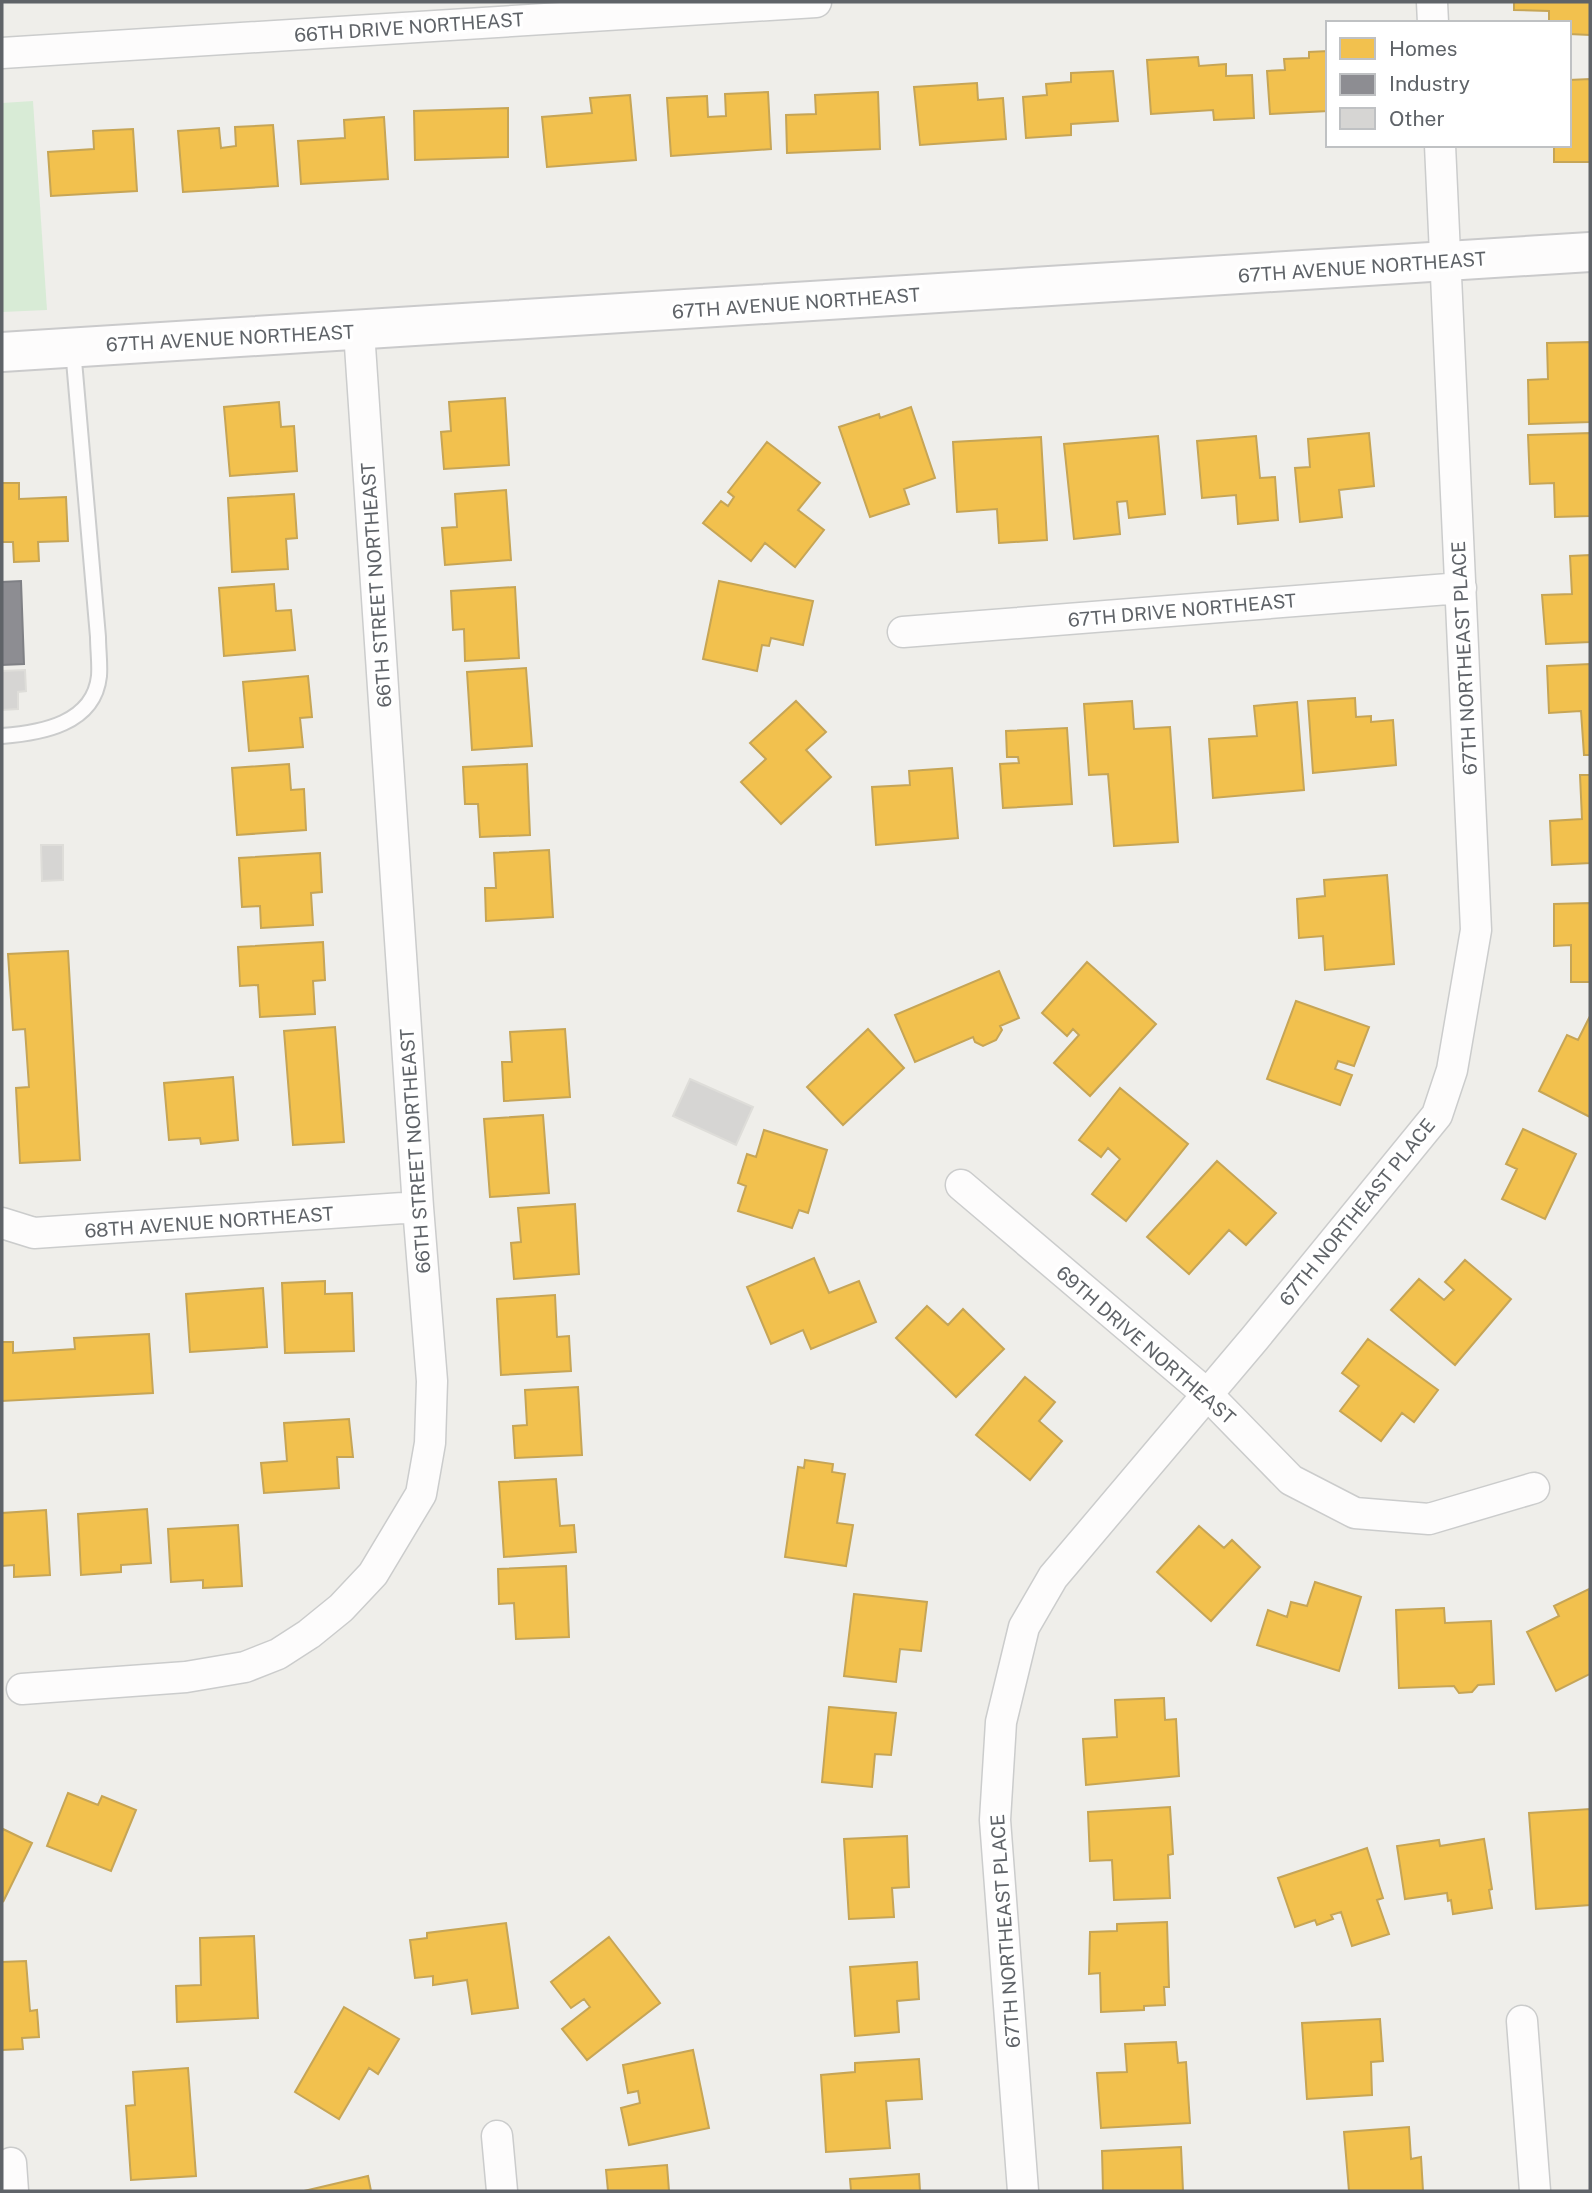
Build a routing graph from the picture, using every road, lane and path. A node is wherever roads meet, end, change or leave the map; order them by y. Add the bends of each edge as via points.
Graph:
1 (816, 2) edge
2 (1432, 2) edge
3 (1433, 21) edge
4 (2, 53) edge
5 (1440, 147) edge
6 (1590, 252) edge
7 (1446, 262) junction
8 (359, 331) junction
9 (72, 348) junction
10 (2, 352) edge
11 (1461, 588) junction
12 (903, 632) dead end
13 (2, 736) edge
14 (961, 1185) dead end
15 (418, 1207) junction
16 (2, 1223) edge
17 (1207, 1394) junction
18 (1534, 1488) dead end
19 (22, 1689) dead end
20 (1522, 2021) dead end
21 (497, 2136) dead end
22 (502, 2191) edge
23 (1023, 2191) edge
24 (1535, 2191) edge

1 - 4 street, 66TH DRIVE NORTHEAST
2 - 3 street
5 - 7 street, 67TH NORTHEAST PLACE
6 - 7 main road, 67TH AVENUE NORTHEAST
7 - 8 main road, 67TH AVENUE NORTHEAST
7 - 11 street, 67TH NORTHEAST PLACE
8 - 9 main road, 67TH AVENUE NORTHEAST
8 - 15 street, 66TH STREET NORTHEAST
9 - 10 main road, 67TH AVENUE NORTHEAST
9 - 13 lane via 99,678 91,700 76,717 37,733
11 - 12 street, 67TH DRIVE NORTHEAST
11 - 17 street, 67TH NORTHEAST PLACE via 1476,930 1452,1070 1437,1115
14 - 17 street, 69TH DRIVE NORTHEAST
15 - 16 street, 68TH AVENUE NORTHEAST via 34,1233
15 - 19 street, 66TH STREET NORTHEAST via 432,1381 430,1443 421,1494 373,1574 309,1634 278,1654 245,1667 186,1677
17 - 18 street, 69TH DRIVE NORTHEAST via 1291,1480 1355,1513 1429,1519
17 - 23 street, 67TH NORTHEAST PLACE via 1052,1577 1024,1627 1001,1722 995,1820
20 - 24 street
21 - 22 street

